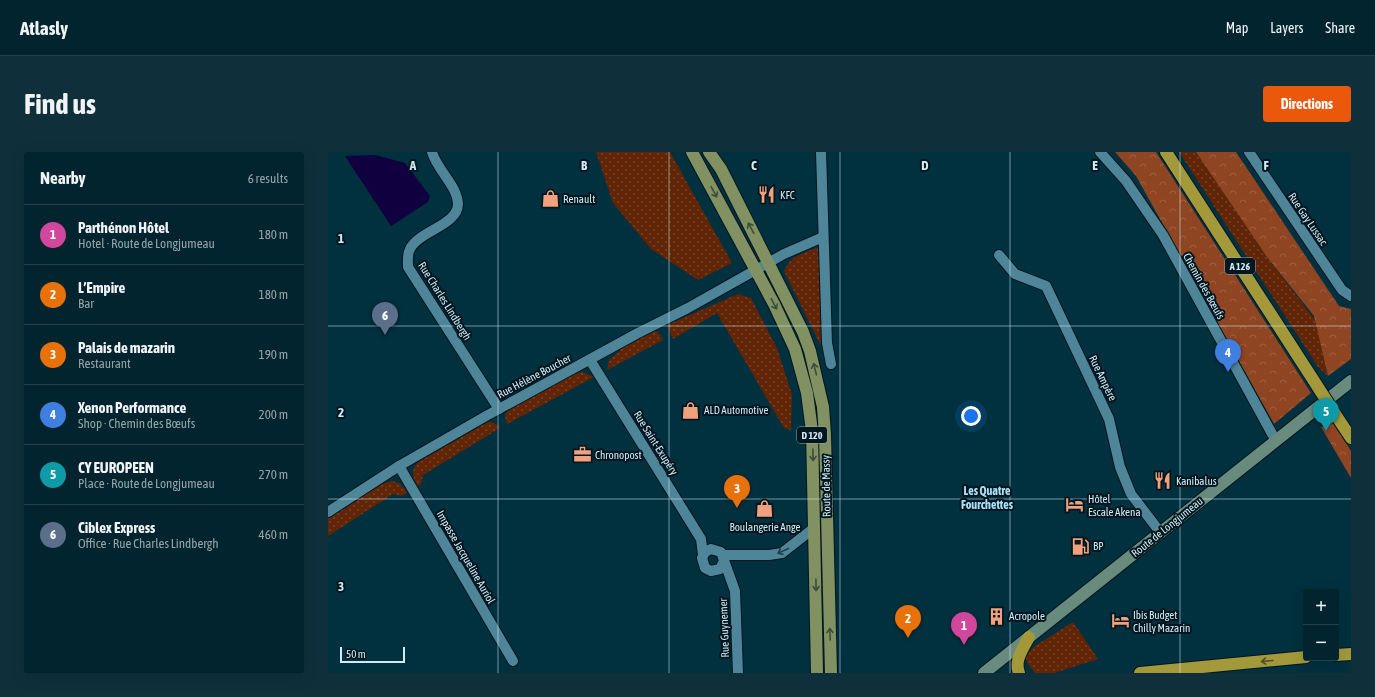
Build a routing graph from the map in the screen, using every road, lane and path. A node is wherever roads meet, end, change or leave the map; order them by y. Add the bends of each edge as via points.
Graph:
1 (432, 152) edge
2 (692, 152) edge
3 (709, 152) edge
4 (821, 152) edge
5 (1100, 152) edge
6 (1166, 152) edge
7 (1171, 152) edge
8 (1249, 152) edge
9 (823, 237) junction
10 (999, 255) dead end
11 (769, 262) junction
12 (756, 270) junction
13 (1351, 296) edge
14 (590, 360) junction
15 (831, 364) dead end
16 (1316, 380) junction
17 (1351, 381) edge
18 (498, 409) junction
19 (1339, 415) junction
20 (1351, 430) edge
21 (1351, 438) edge
22 (1276, 441) junction
23 (399, 466) junction
24 (328, 512) edge
25 (814, 528) junction
26 (1160, 532) junction
27 (701, 539) junction
28 (703, 555) junction
29 (721, 555) junction
30 (714, 571) junction
31 (732, 583) junction
32 (1029, 637) junction
33 (1351, 654) edge
34 (1339, 655) edge
35 (1303, 657) edge
36 (513, 660) dead end
37 (738, 673) edge
38 (817, 673) edge
39 (831, 673) edge
40 (984, 673) edge
41 (1019, 673) edge
42 (1140, 673) edge

1 - 18 street, Rue Charles Lindbergh via 455,193 458,204 456,212 449,220 418,239 410,249 408,267
2 -> 12 main road, Route de Massy / D 120
11 -> 3 main road, Route de Massy / D 120 via 721,169
4 - 9 street
5 - 22 street, Chemin des Bœufs via 1126,181 1163,235
6 - 16 highway, A 126
7 - 16 highway, A 126
8 - 13 street, Rue Gay Lussac via 1342,290
9 - 11 street
9 - 15 street via 827,343
10 - 26 street, Rue Ampère via 1015,274 1046,286 1109,419 1120,467 1131,494
11 - 12 street
39 -> 11 main road, Route de Massy / D 120 via 823,407 803,332
12 - 14 street, Rue Hélène Boucher
12 -> 25 main road, Route de Massy / D 120 via 795,349 807,393 812,431
14 - 18 street, Rue Hélène Boucher
14 - 27 street, Rue Saint-Exupéry
16 - 19 highway, A 126
17 - 22 street, Route de Longjumeau
18 - 23 street, Rue Hélène Boucher
19 - 20 highway, A 126
19 - 21 highway, A 126
22 - 26 street, Route de Longjumeau
23 - 24 street, Rue Hélène Boucher
23 - 36 street, Impasse Jacqueline Auriol
25 -> 29 street via 782,553
25 -> 38 main road, Route de Massy / D 120
26 - 32 street, Route de Longjumeau
27 - 28 street, Rue Saint-Exupéry
27 - 29 street, Rue Saint-Exupéry
28 - 29 street via 708,550
28 - 30 street via 702,562 705,568
29 - 30 street via 722,567
29 - 31 street, Rue Guynemer
30 - 31 street, Rue Guynemer
31 - 37 street, Rue Guynemer via 736,602
32 - 40 street, Route de Longjumeau
32 - 41 highway via 1018,660
33 - 34 highway
35 -> 42 highway

